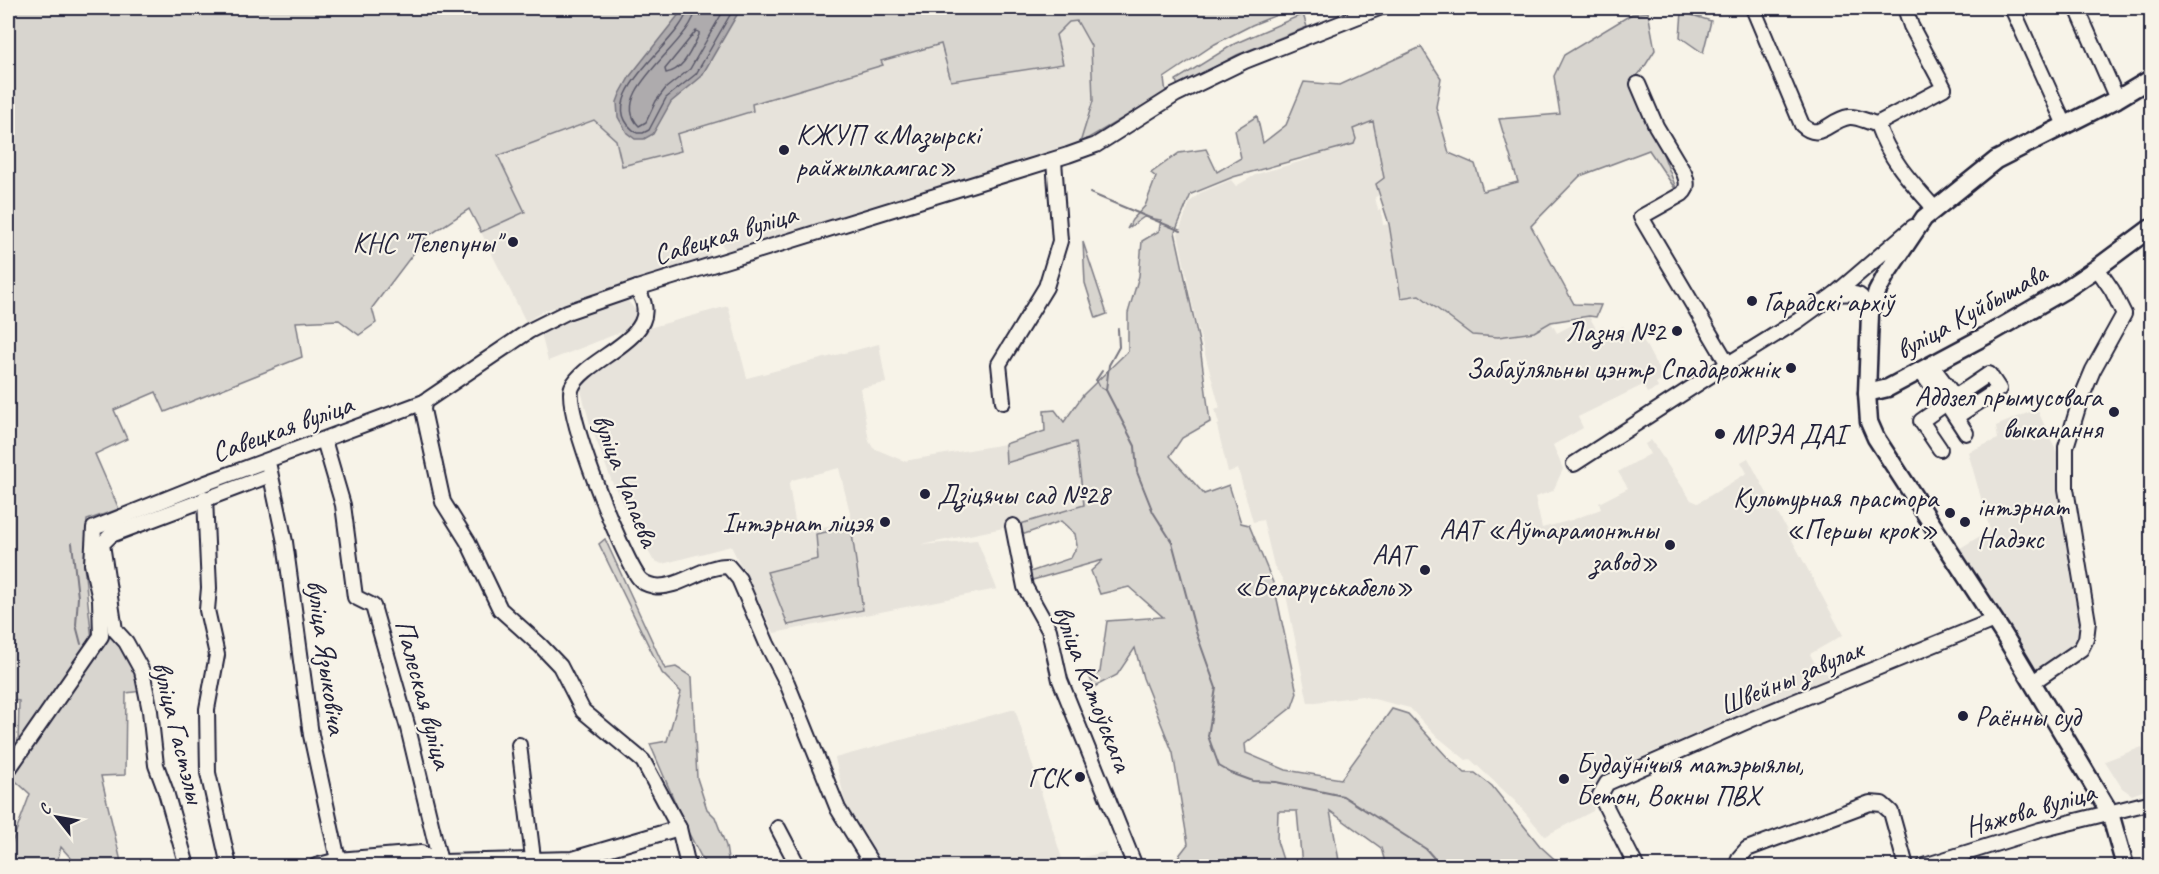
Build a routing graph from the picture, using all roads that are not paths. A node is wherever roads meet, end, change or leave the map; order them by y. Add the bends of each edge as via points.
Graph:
1 (1380, 8) edge
2 (1753, 8) edge
3 (1905, 8) edge
4 (2012, 8) edge
5 (2078, 8) edge
6 (2151, 78) edge
7 (1638, 84) dead end
8 (2117, 99) junction
9 (1877, 124) junction
10 (2065, 125) junction
11 (1054, 161) junction
12 (1929, 214) junction
13 (2151, 227) edge
14 (2097, 268) junction
15 (637, 288) junction
16 (1835, 294) junction
17 (1870, 314) junction
18 (1728, 364) junction
19 (1926, 368) junction
20 (1867, 393) junction
21 (424, 402) junction
22 (1003, 402) dead end
23 (1949, 402) junction
24 (1956, 417) junction
25 (1966, 433) dead end
26 (324, 440) junction
27 (1940, 448) dead end
28 (1574, 464) dead end
29 (269, 468) junction
30 (205, 498) junction
31 (1013, 526) dead end
32 (102, 544) joint
33 (1994, 620) junction
34 (2033, 682) junction
35 (519, 745) dead end
36 (8, 770) edge
37 (2151, 802) edge
38 (2110, 813) junction
39 (679, 828) junction
40 (778, 828) dead end
41 (338, 860) junction
42 (533, 863) edge
43 (441, 864) edge
44 (187, 867) edge
45 (230, 867) edge
46 (316, 867) edge
47 (688, 867) edge
48 (798, 867) edge
49 (873, 867) edge
50 (1135, 867) edge
51 (1636, 867) edge
52 (1737, 867) edge
53 (1906, 867) edge
54 (1924, 867) edge
55 (2125, 867) edge

1 - 11 street, Савецкая вуліца via 1245,61 1175,95 1096,145
2 - 9 street via 1802,125 1809,132 1817,133 1852,116
3 - 9 street via 1944,88
4 - 10 street
5 - 8 street
6 - 8 main road
7 - 18 street via 1656,126 1684,173 1687,187 1682,194 1641,217
8 - 10 main road
9 - 12 street via 1885,146
10 - 12 main road via 1996,160
11 - 15 street, Савецкая вуліца
11 - 22 street via 1060,241 1046,287 999,364
12 - 16 street
12 - 17 main road via 1898,254
13 - 14 main road, вуліца Куйбышава
14 - 19 main road, вуліца Куйбышава
14 - 34 street via 2124,314 2093,370 2066,447 2066,489 2088,622 2086,639 2077,653
15 - 21 street, Савецкая вуліца via 567,312 529,331
15 - 49 street, вуліца Чапаева via 645,306 633,335 580,376 571,388 570,404 578,435 616,532 630,565 641,580 652,586 664,586 718,566 728,566 739,579 838,809
16 - 17 street via 1858,294 1866,299
16 - 18 street via 1800,321
17 - 20 main road
18 - 28 street
19 - 20 main road, вуліца Куйбышава via 1887,388
19 - 23 street
20 - 33 main road via 1869,422 1876,438
21 - 26 street, Савецкая вуліца
21 - 39 street via 443,502 468,542 500,609 560,666 583,711 643,761
23 - 24 street
23 - 24 street via 1989,374 1999,389
23 - 27 street via 1921,421
24 - 25 street
26 - 29 street, Савецкая вуліца
26 - 43 street, Палеская вуліца via 343,505 355,597 373,606
29 - 30 street, Савецкая вуліца
29 - 36 street, Савецкая вуліца via 206,483 94,528 92,564 100,599 100,636
29 - 41 street, вуліца Языковіча via 285,542 311,735
30 - 32 street, Савецкая вуліца via 111,535
30 - 45 street via 207,610 217,655 207,709 208,772
31 - 50 street, вуліца Катоўскага via 1025,587 1049,630 1060,680
32 - 44 street, вуліца Гастэлы via 115,630 142,671 156,765
33 - 34 main road
33 - 51 street, Швейны завулак via 1607,783 1600,795
34 - 38 main road
35 - 42 street
37 - 38 street, Няжова вуліца
38 - 54 street, Няжова вуліца via 2040,830
38 - 55 main road
39 - 42 street via 573,859
39 - 47 street
40 - 48 street
41 - 43 street via 421,853
41 - 46 street
42 - 43 street
52 - 53 street via 1747,849 1870,803 1882,804 1891,812

